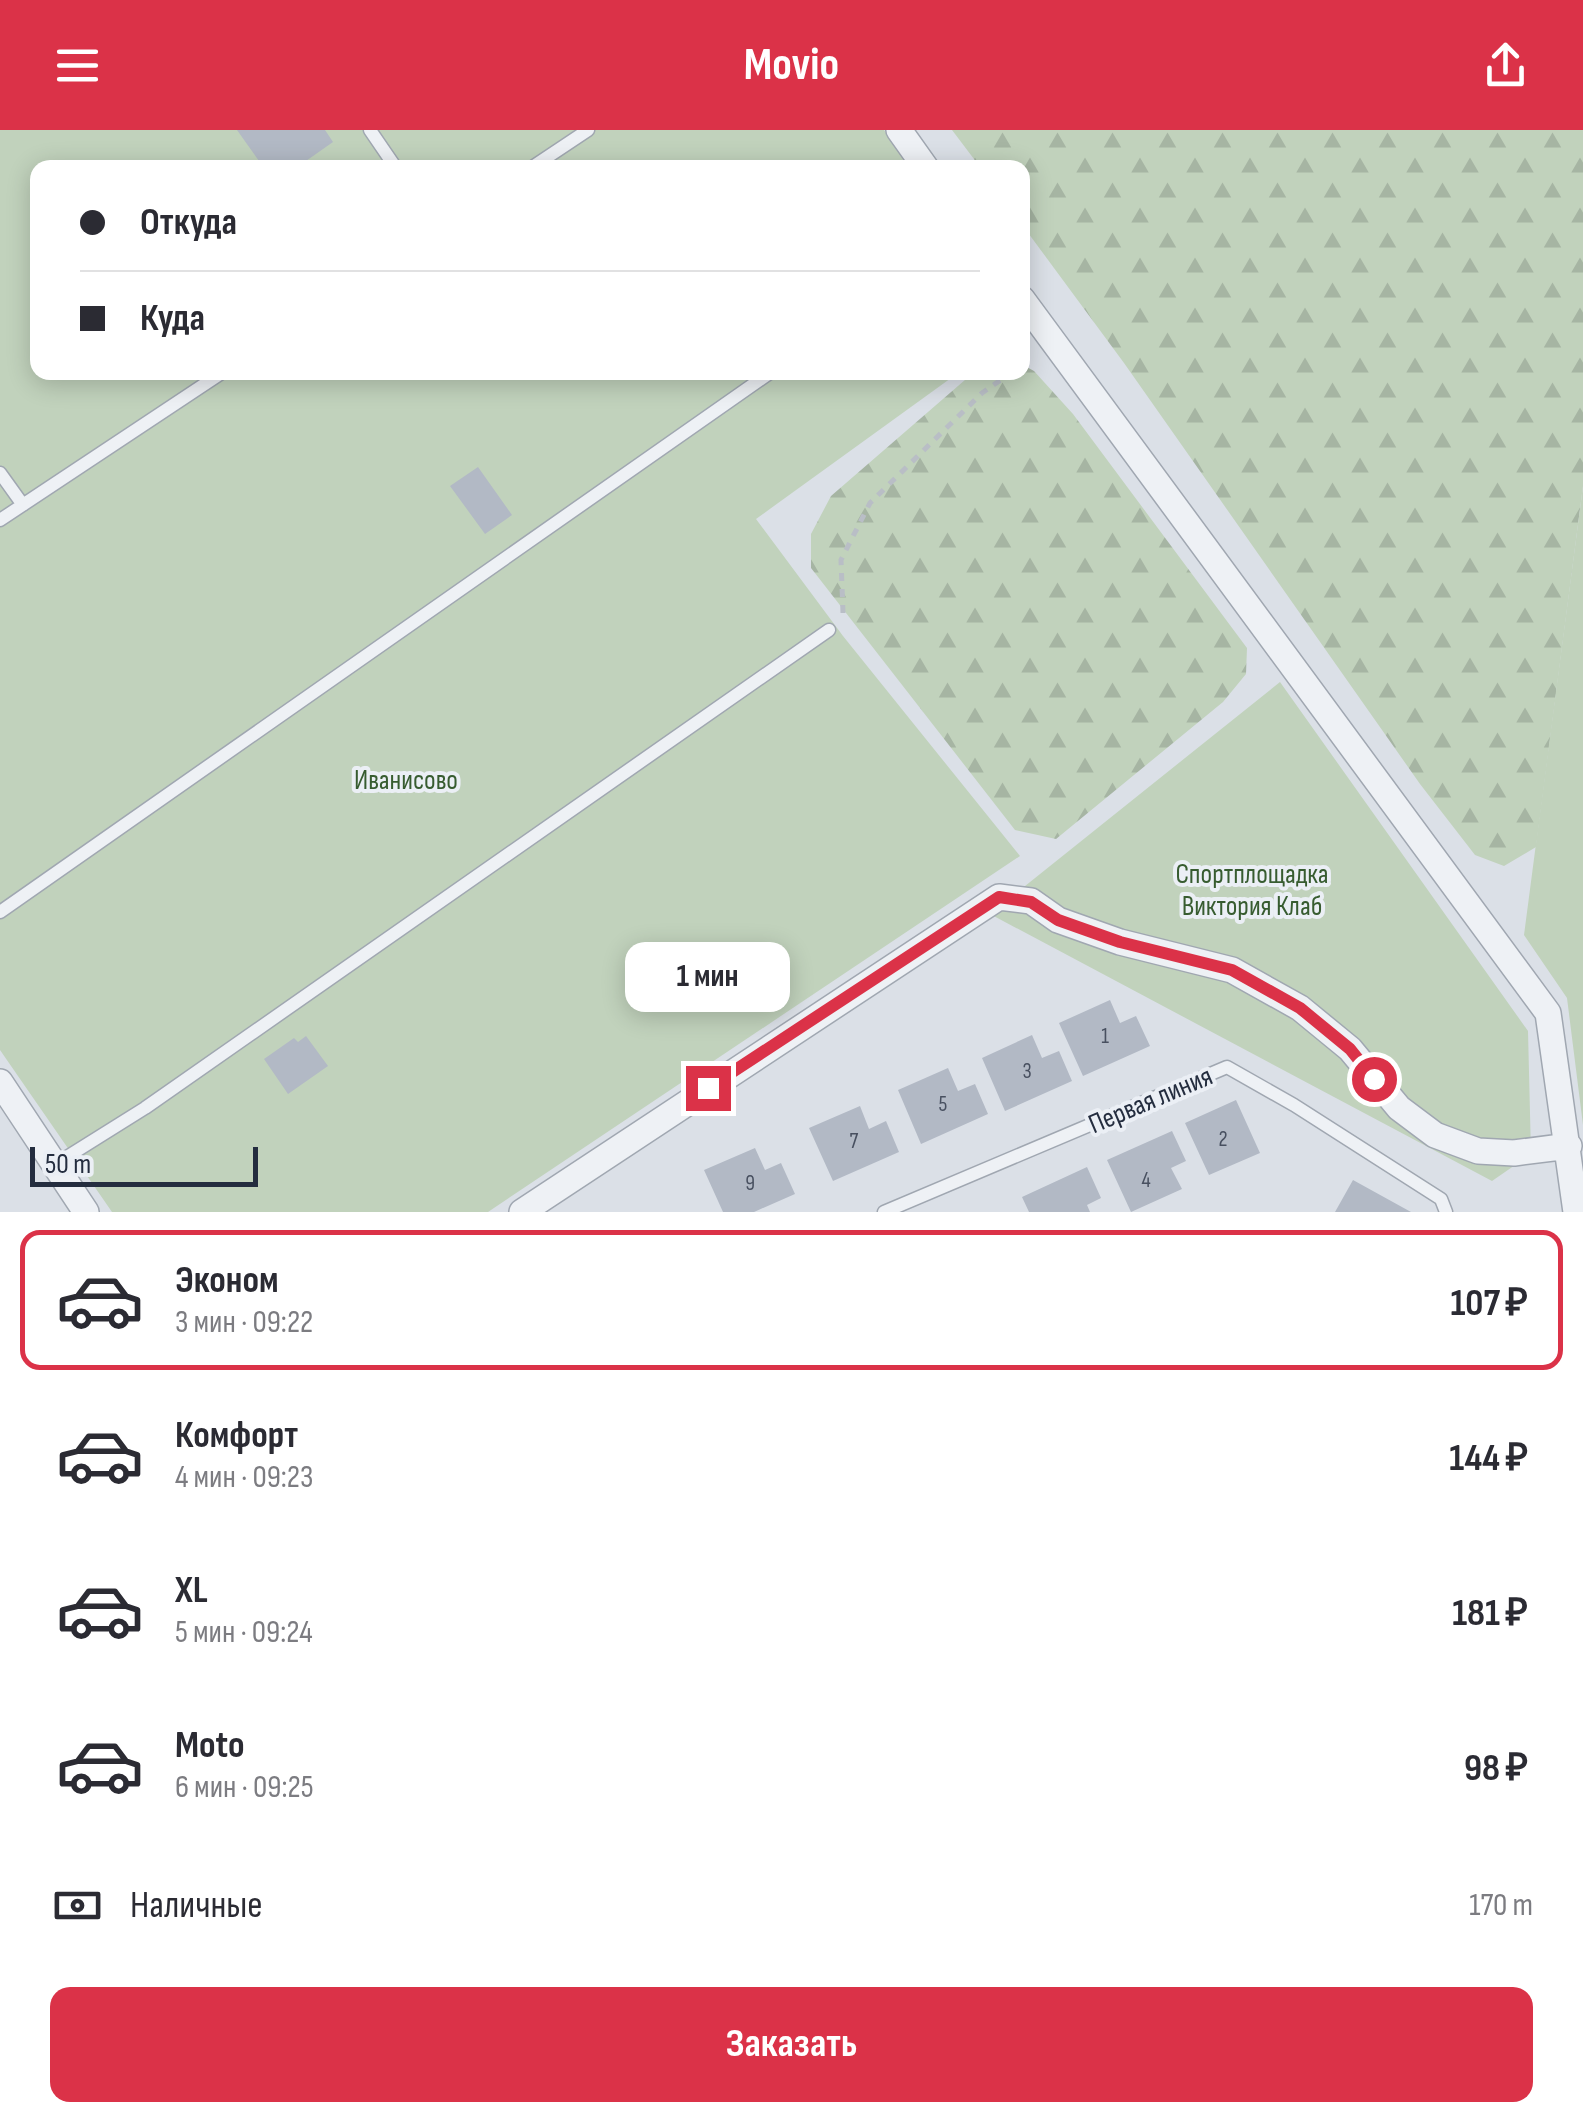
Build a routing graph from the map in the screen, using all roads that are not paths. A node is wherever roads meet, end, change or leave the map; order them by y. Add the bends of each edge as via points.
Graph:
1 (370, 130) edge
2 (588, 130) edge
3 (899, 130) edge
4 (391, 160) edge
5 (543, 160) edge
6 (920, 160) edge
7 (1030, 310) edge
8 (211, 380) edge
9 (760, 380) edge
10 (0, 473) edge
11 (23, 505) junction
12 (0, 520) edge
13 (830, 630) dead end
14 (0, 912) edge
15 (0, 1082) edge
16 (1568, 1146) junction
17 (54, 1165) junction
18 (75, 1206) edge
19 (522, 1212) edge
20 (884, 1212) edge
21 (1446, 1212) edge
22 (1576, 1212) edge

1 - 4 lane
2 - 5 lane
3 - 6 street
7 - 16 street via 1548,1012
8 - 11 lane
9 - 14 lane
10 - 11 lane
11 - 12 lane
13 - 17 lane
15 - 17 street
16 - 19 street via 1478,1151 1435,1136 1398,1108 1350,1049 1300,1008 1232,970 1120,942 1058,920 1031,902 999,897
16 - 22 street
17 - 18 street
20 - 21 lane, Первая линия via 1226,1066 1442,1199

